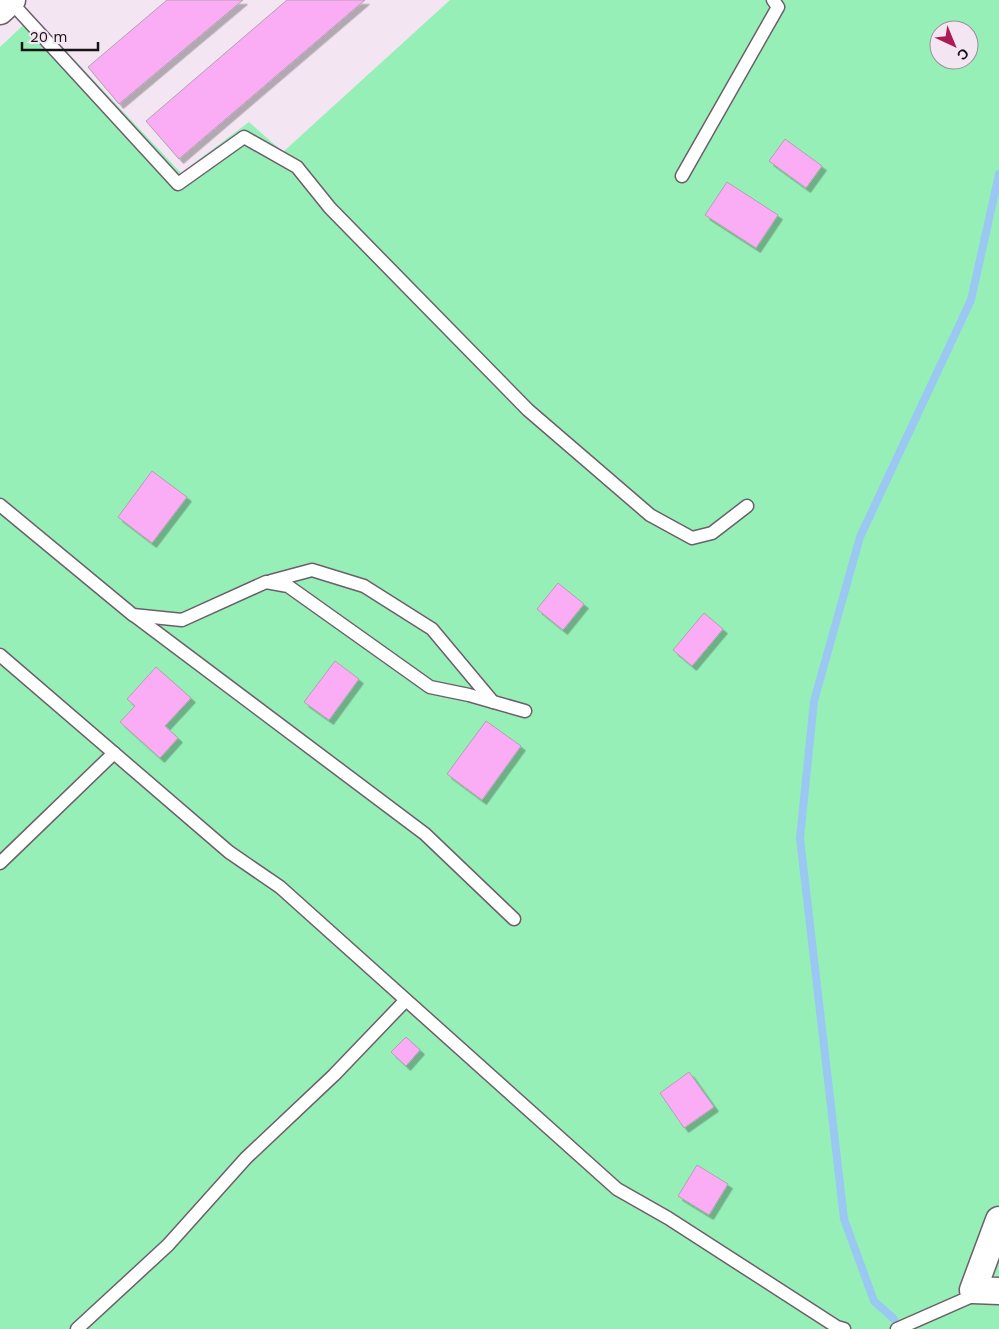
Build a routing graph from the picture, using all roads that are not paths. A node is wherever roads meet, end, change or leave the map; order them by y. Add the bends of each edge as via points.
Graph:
1 (773, 0) edge
2 (7, 4) edge
3 (682, 176) dead end
4 (0, 505) edge
5 (747, 506) dead end
6 (266, 582) junction
7 (132, 615) junction
8 (0, 654) edge
9 (494, 702) junction
10 (525, 711) dead end
11 (114, 753) junction
12 (0, 863) edge
13 (514, 919) dead end
14 (405, 1001) junction
15 (999, 1220) edge
16 (973, 1290) junction
17 (999, 1290) edge
18 (77, 1329) edge
19 (844, 1329) edge
20 (897, 1329) edge

1 - 3 lane via 778,7
2 - 5 lane via 178,184 244,137 298,167 330,208 528,410 650,516 692,538 712,533
4 - 7 lane
6 - 7 lane via 182,620
6 - 9 lane via 288,586 430,687
6 - 9 lane via 312,570 364,586 432,629
7 - 13 lane via 425,834
8 - 11 lane
9 - 10 lane
11 - 12 lane
11 - 14 lane via 229,852 280,888
14 - 18 lane via 334,1075 246,1158 168,1245
14 - 19 lane via 617,1189
15 - 16 street
16 - 17 street
16 - 20 lane via 979,1292

